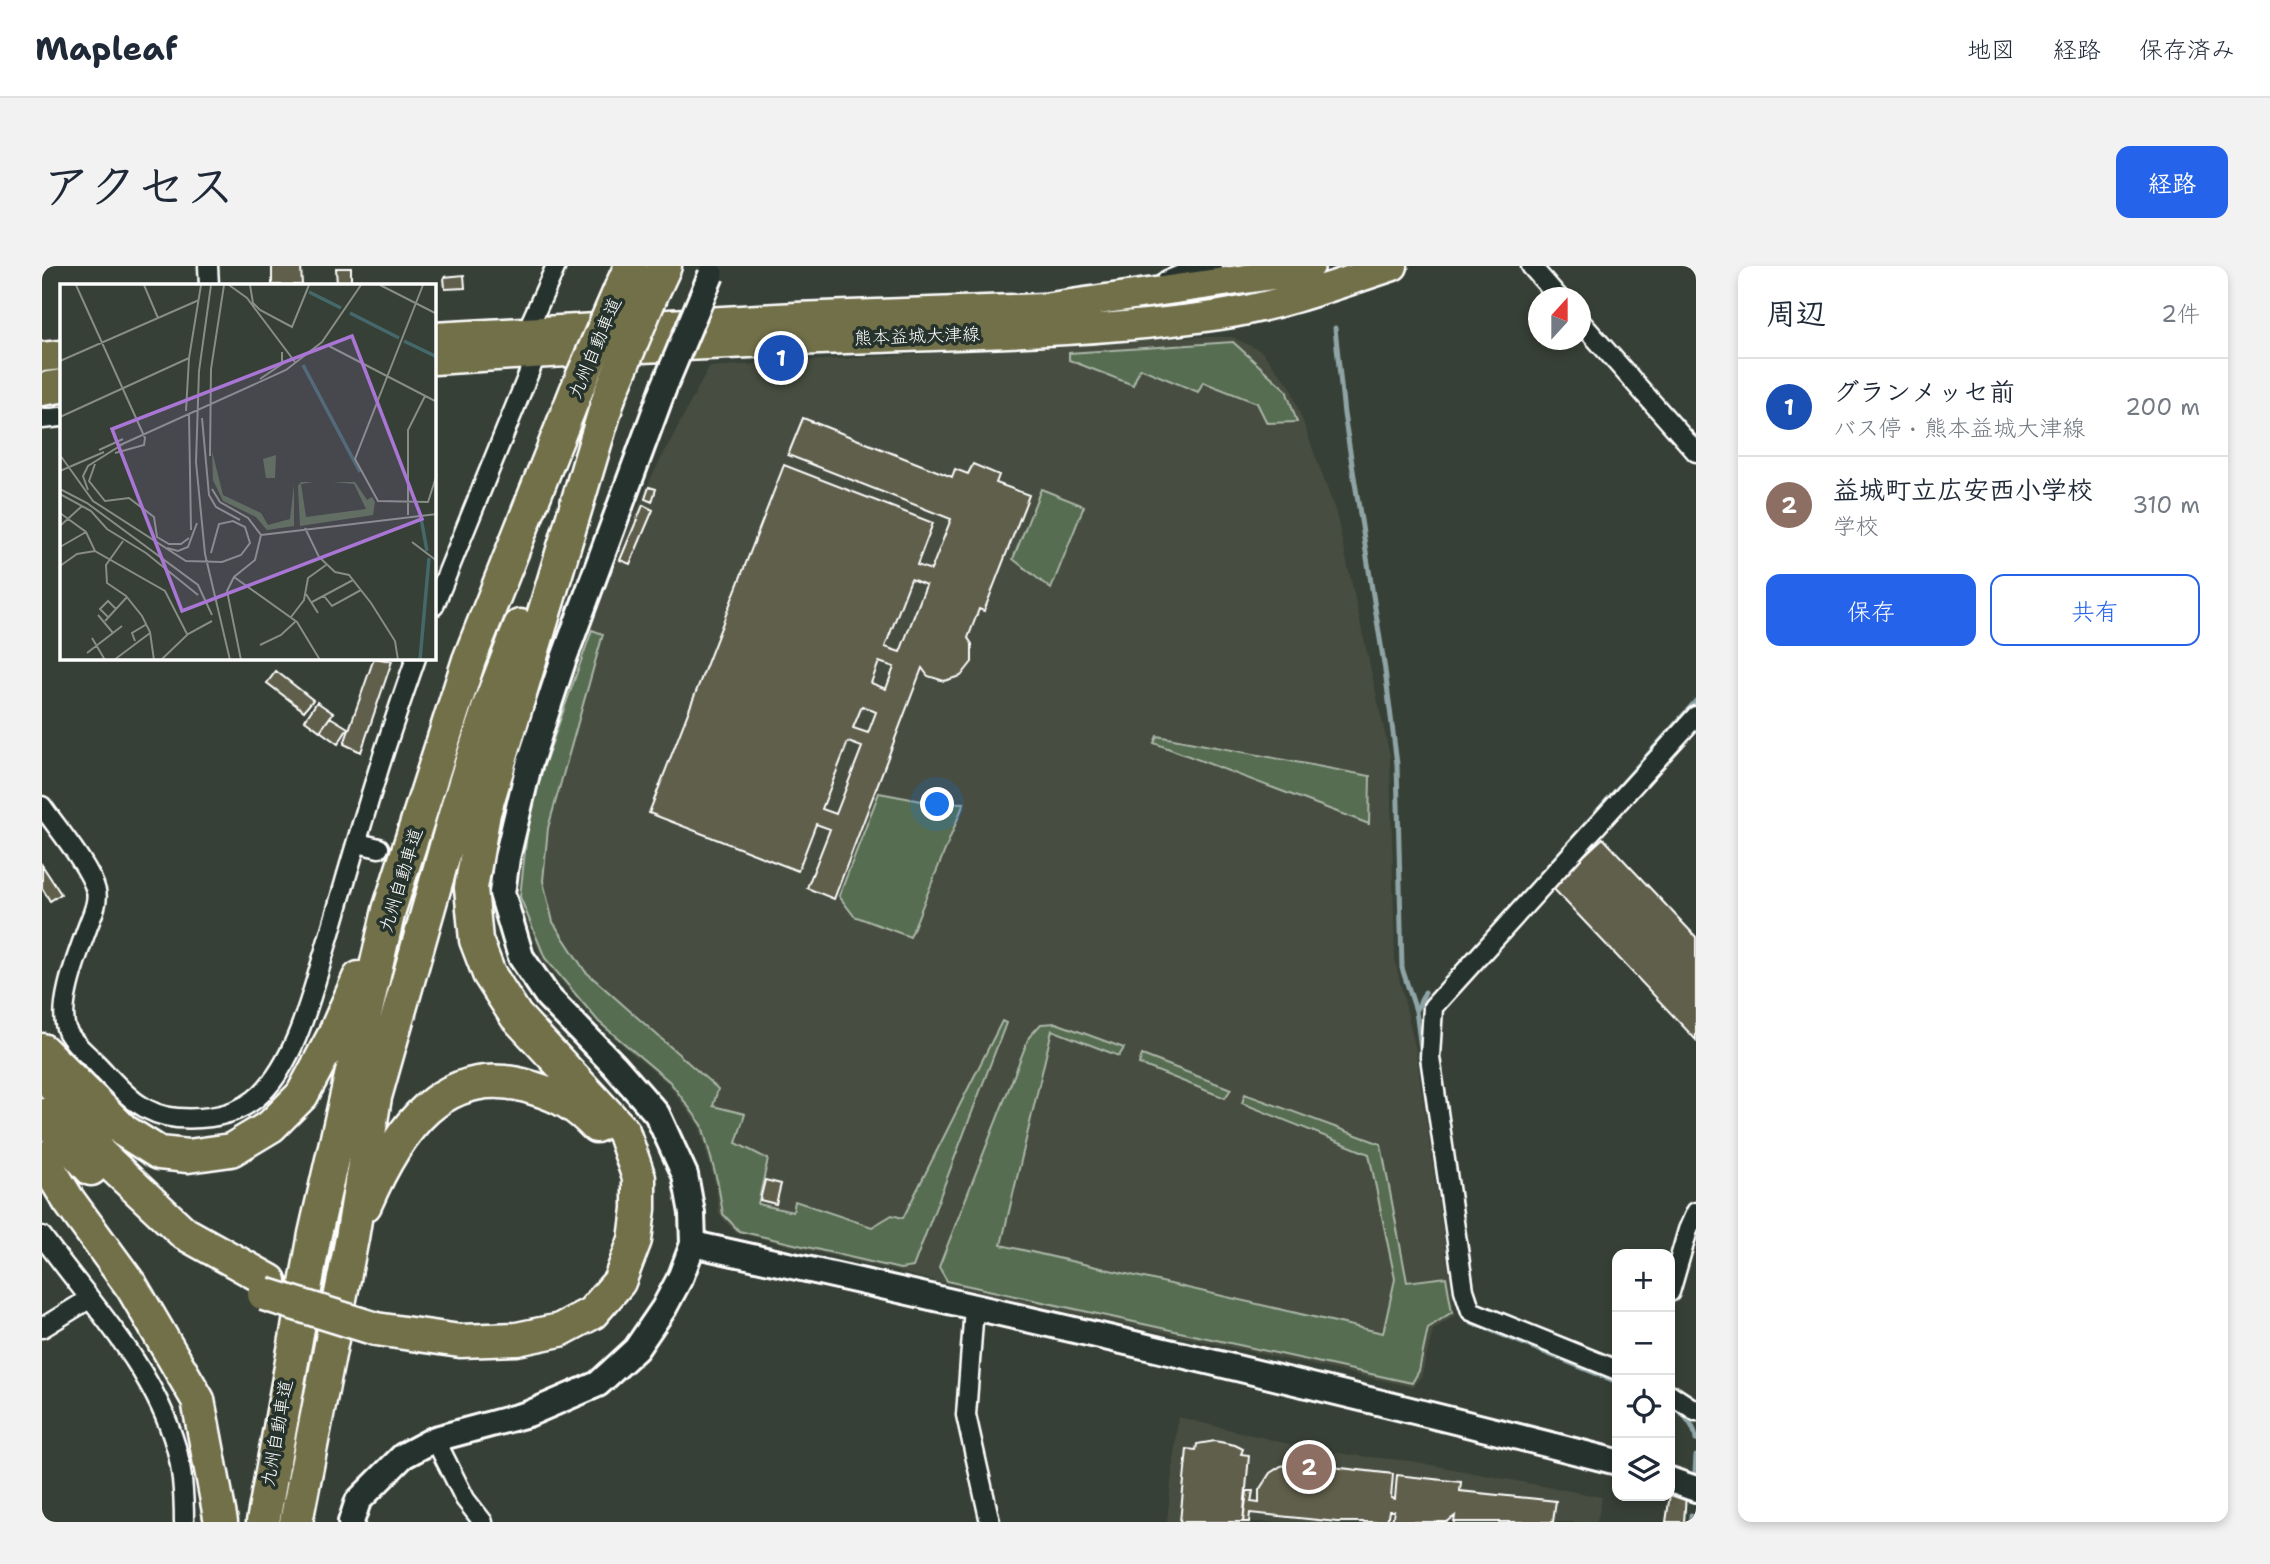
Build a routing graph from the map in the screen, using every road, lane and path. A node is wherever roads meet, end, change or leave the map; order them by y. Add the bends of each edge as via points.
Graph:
1 (208, 266) edge
2 (556, 266) edge
3 (665, 266) edge
4 (1210, 266) edge
5 (1310, 266) edge
6 (1393, 266) edge
7 (1531, 266) edge
8 (1272, 270) edge
9 (713, 271) edge
10 (626, 278) edge
11 (209, 284) edge
12 (1549, 287) edge
13 (1308, 294) junction
14 (1043, 308) junction
15 (1222, 314) junction
16 (1591, 333) edge
17 (436, 337) edge
18 (532, 343) junction
19 (60, 355) edge
20 (42, 357) edge
21 (436, 359) edge
22 (60, 385) edge
23 (42, 387) edge
24 (609, 397) junction
25 (60, 417) edge
26 (42, 419) edge
27 (1696, 452) edge
28 (436, 601) edge
29 (415, 660) edge
30 (1696, 716) edge
31 (42, 806) edge
32 (358, 843) junction
33 (379, 848) tunnel mouth
34 (389, 910) junction
35 (42, 1050) edge
36 (42, 1068) edge
37 (42, 1115) edge
38 (42, 1157) edge
39 (1696, 1212) edge
40 (42, 1236) edge
41 (352, 1238) junction
42 (693, 1244) junction
43 (1675, 1275) edge
44 (267, 1288) junction
45 (89, 1299) junction
46 (974, 1308) junction
47 (379, 1321) junction
48 (42, 1328) edge
49 (1612, 1368) edge
50 (1675, 1397) edge
51 (1696, 1411) edge
52 (435, 1438) junction
53 (1612, 1461) edge
54 (1675, 1482) edge
55 (1696, 1489) edge
56 (184, 1522) edge
57 (221, 1522) edge
58 (262, 1522) edge
59 (296, 1522) edge
60 (351, 1522) edge
61 (483, 1522) edge
62 (990, 1522) edge

1 - 11 street
2 - 18 street
3 - 24 highway, 九州自動車道, bridge
4 - 14 street via 1173,282 1072,295
5 - 8 main road, 熊本益城大津線
6 - 13 main road, 熊本益城大津線
7 - 12 street
8 - 13 street
8 - 14 main road, 熊本益城大津線
8 - 15 street via 1255,296
9 - 42 street, bridge via 664,387 563,661 529,765 507,858 491,890 521,957 548,997 657,1114 685,1175
10 - 34 highway, 九州自動車道, bridge via 469,660
13 - 15 main road, 熊本益城大津線
14 - 18 main road, 熊本益城大津線 via 796,317
15 - 18 main road, 熊本益城大津線 via 1003,333
16 - 27 street
17 - 18 main road, 熊本益城大津線
18 - 21 main road, 熊本益城大津線
18 - 28 street
19 - 20 main road
22 - 23 highway
24 - 41 highway, 九州自動車道 via 489,706 459,803 375,1097
24 - 47 highway via 484,813 471,888 476,940 489,974 516,1016 623,1132 639,1178 635,1240 619,1282 592,1313 560,1329 517,1339 460,1341
25 - 26 street
29 - 32 street
30 - 49 street via 1433,1007 1430,1057 1464,1290 1471,1311
31 - 32 street via 96,891 97,902 66,1001 63,1019 68,1032 135,1103 168,1117 228,1115 260,1094 282,1066 313,990
32 - 33 street
34 - 35 highway via 302,1095 271,1126 230,1150 188,1156 159,1153 124,1131
34 - 58 highway, 九州自動車道 via 315,1234
36 - 44 highway via 100,1154 184,1233
37 - 44 highway via 121,1201 177,1245
38 - 57 highway via 132,1287 198,1399
39 - 43 street
40 - 45 street
41 - 47 highway via 405,1132 424,1110 463,1085 519,1083 559,1096 599,1129 615,1160 623,1199 619,1235 606,1268 564,1306 523,1321 478,1326
41 - 59 highway, 九州自動車道
42 - 46 street
42 - 52 street via 664,1308 636,1349 598,1384 528,1414
44 - 47 highway, bridge
45 - 48 street
45 - 56 street via 133,1355 164,1411 176,1448
46 - 53 street via 1411,1409
46 - 62 street via 966,1415
50 - 51 street
52 - 60 street via 403,1456 358,1501
52 - 61 street via 465,1499
54 - 55 street

